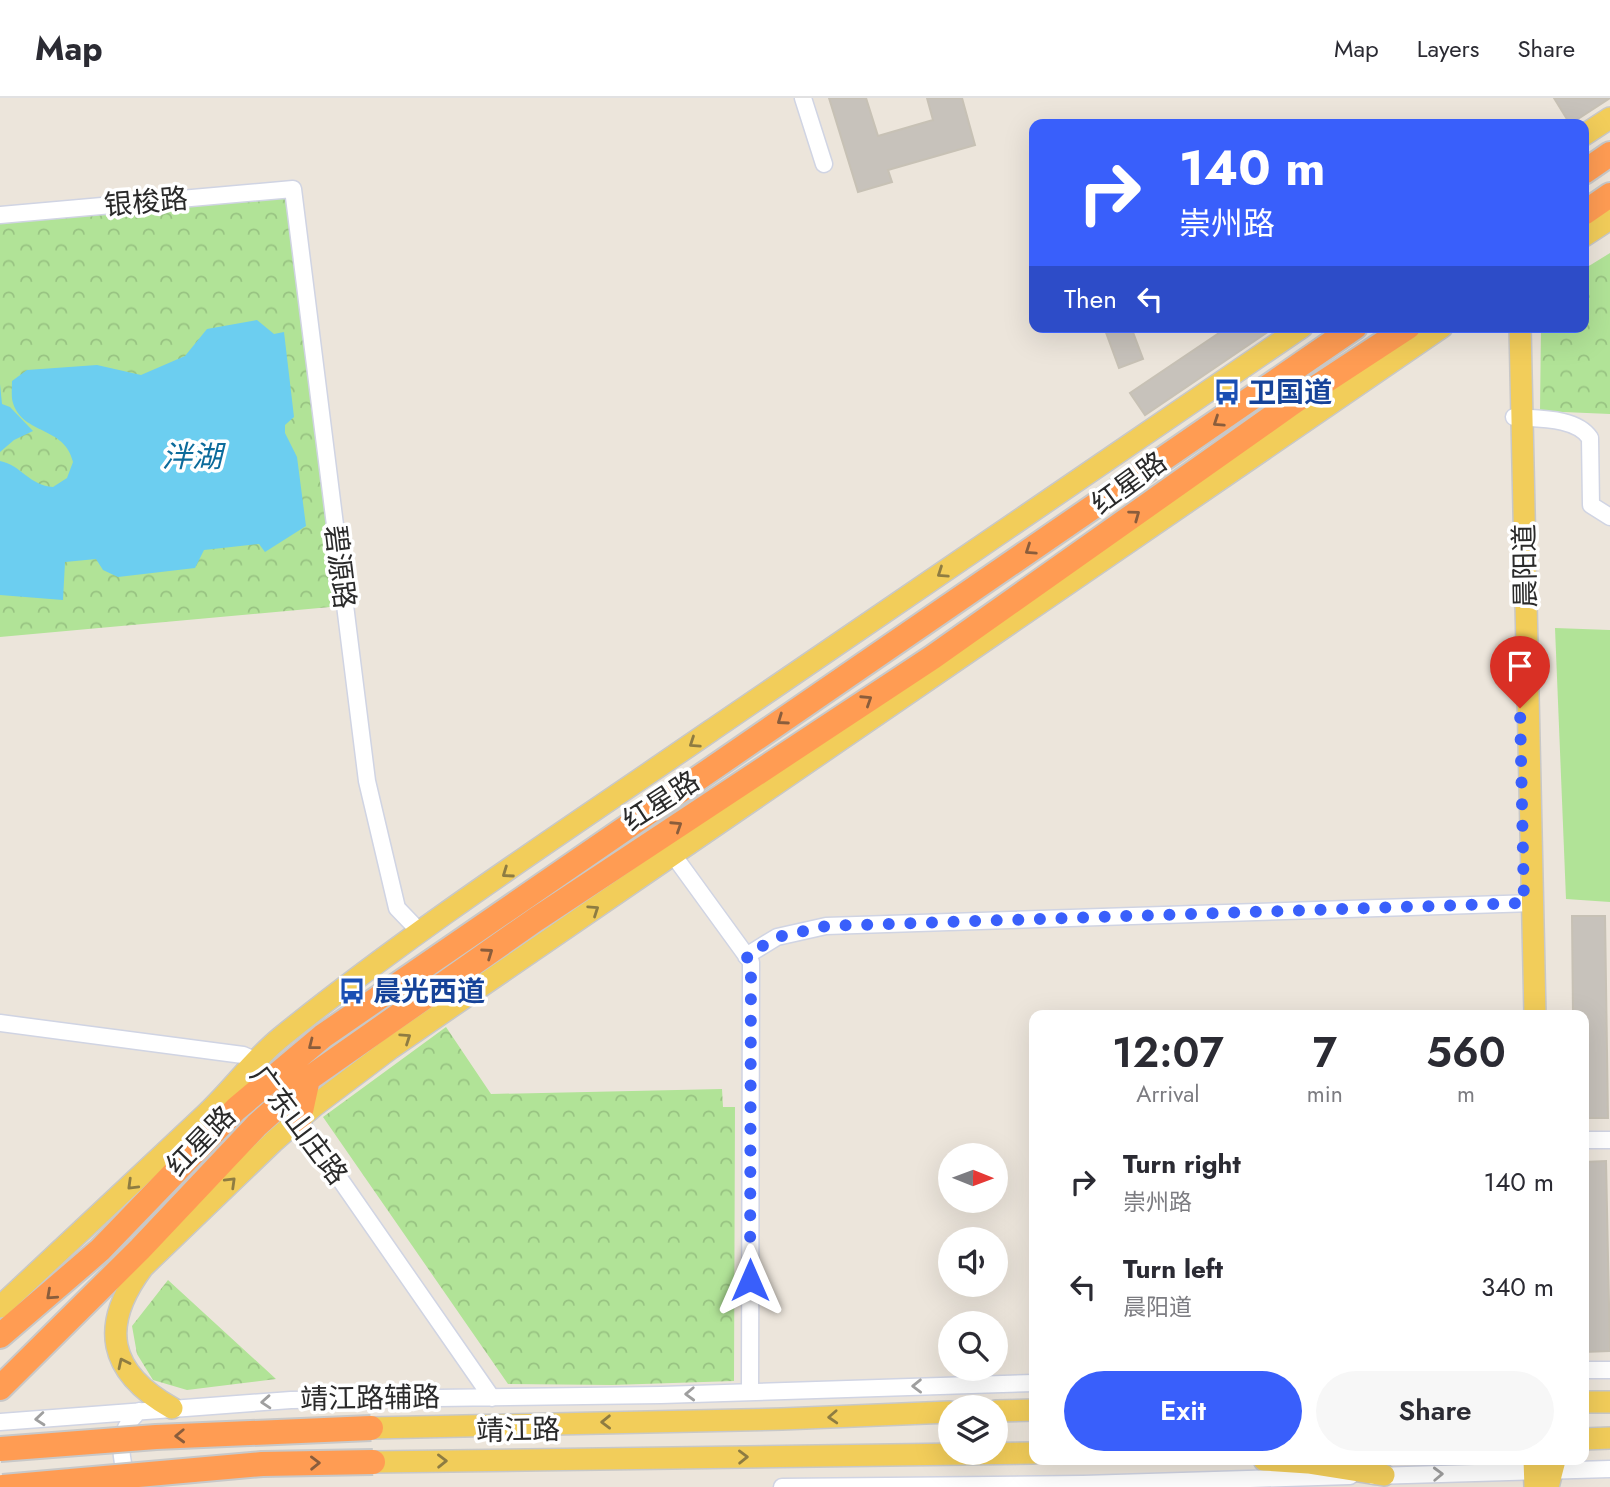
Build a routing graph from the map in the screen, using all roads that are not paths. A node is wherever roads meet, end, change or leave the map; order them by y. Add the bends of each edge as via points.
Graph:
1 (803, 98) edge
2 (1610, 118) edge
3 (1589, 132) edge
4 (1610, 154) edge
5 (824, 164) dead end
6 (1589, 169) edge
7 (293, 189) joint
8 (1610, 195) edge
9 (1589, 209) edge
10 (0, 215) edge
11 (1610, 219) edge
12 (1589, 233) edge
13 (1293, 333) edge
14 (1346, 333) edge
15 (1399, 333) edge
16 (1434, 333) edge
17 (1512, 333) edge
18 (1520, 333) edge
19 (1518, 417) junction
20 (1610, 517) edge
21 (674, 856) junction
22 (1528, 903) junction
23 (421, 933) junction
24 (746, 956) junction
25 (1526, 1010) edge
26 (1535, 1010) edge
27 (0, 1023) edge
28 (262, 1070) junction
29 (234, 1087) joint
30 (292, 1110) junction
31 (1589, 1140) edge
32 (1610, 1140) edge
33 (152, 1248) junction
34 (122, 1267) junction
35 (122, 1297) junction
36 (0, 1307) edge
37 (0, 1336) edge
38 (1589, 1370) edge
39 (1610, 1370) edge
40 (1029, 1383) edge
41 (0, 1388) edge
42 (750, 1391) junction
43 (492, 1398) junction
44 (1589, 1402) edge
45 (1610, 1402) edge
46 (172, 1408) junction
47 (1029, 1410) edge
48 (139, 1411) junction
49 (1008, 1411) edge
50 (938, 1412) edge
51 (92, 1415) junction
52 (0, 1422) edge
53 (371, 1427) joint
54 (1610, 1438) edge
55 (1589, 1439) edge
56 (0, 1450) edge
57 (1029, 1453) edge
58 (373, 1462) joint
59 (1321, 1465) edge
60 (1610, 1469) edge
61 (1543, 1472) edge
62 (1384, 1475) junction
63 (3, 1487) edge
64 (112, 1487) edge
65 (129, 1487) edge
66 (782, 1487) edge

1 - 5 street
2 - 3 main road
4 - 6 highway
7 - 10 street, 银梭路
7 - 23 street, 碧源路 via 367,781 397,908
8 - 9 highway
11 - 12 main road
13 -> 23 main road
14 -> 28 highway, 红星路 via 323,1036
30 -> 15 highway, 红星路 via 308,1079 535,920 933,657
16 - 21 main road
17 - 19 main road, 晨阳道
18 - 19 main road, 晨阳道
19 - 20 street via 1585,429 1590,438 1591,505
19 - 22 main road, 晨阳道
21 - 24 street
30 -> 21 main road
22 - 24 street via 826,926 777,937
22 - 25 main road, 晨阳道
22 - 26 main road, 晨阳道
23 - 28 main road
24 - 42 street via 751,962
27 - 28 street, 广东山庄路 via 243,1055
28 - 29 highway
28 - 30 street, 广东山庄路
28 -> 37 highway, 红星路 via 236,1109 100,1250
29 -> 36 main road
33 -> 30 highway, 红星路 via 257,1125
30 - 43 street, 广东山庄路
31 - 32 street
33 - 34 highway, 红星路
33 - 35 main road
34 - 35 street
34 - 41 highway, 红星路
46 -> 35 main road via 148,1394 119,1361 115,1338
38 - 39 street
40 -> 42 street, 靖江路辅路
42 -> 43 street, 靖江路辅路
43 -> 46 street, 靖江路辅路 via 291,1400
44 - 45 main road
46 - 48 street, 靖江路辅路
47 - 49 main road
48 - 51 street, 靖江路辅路
48 - 65 street via 124,1429 122,1464
50 -> 53 main road, 靖江路
51 -> 52 street, 靖江路辅路
51 - 64 street via 110,1428 117,1465
53 -> 56 highway, 靖江路, bridge
54 - 55 main road
58 -> 57 main road, 靖江路
63 -> 58 highway, 靖江路, bridge via 262,1464
59 - 62 main road
60 - 61 street
62 -> 61 street
62 - 66 street

